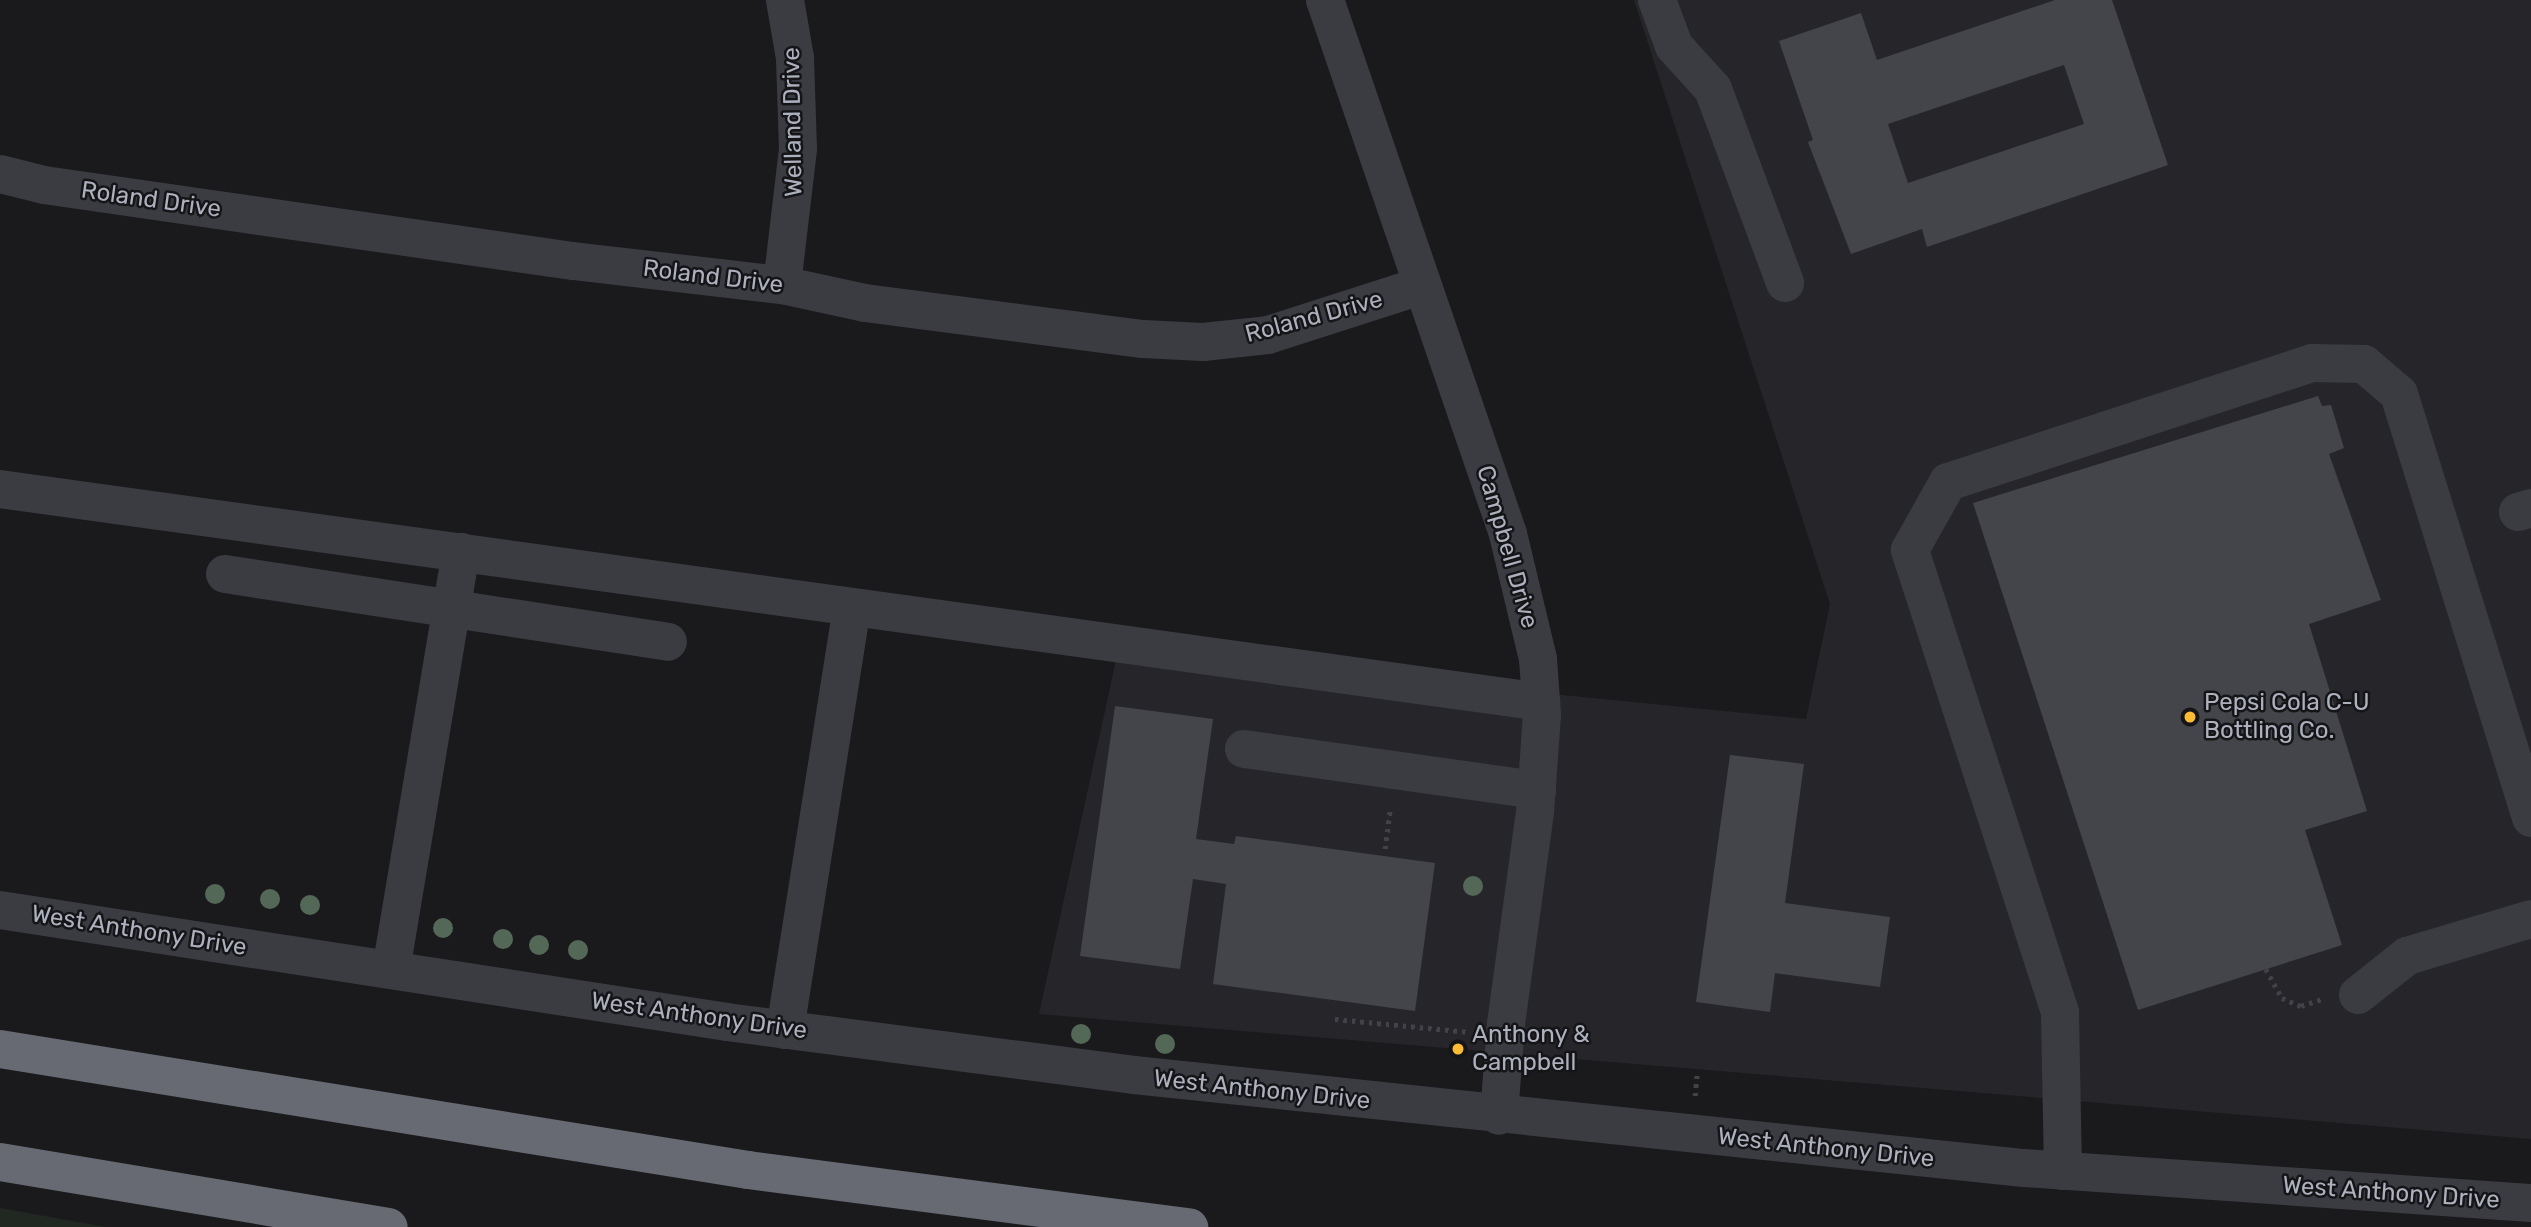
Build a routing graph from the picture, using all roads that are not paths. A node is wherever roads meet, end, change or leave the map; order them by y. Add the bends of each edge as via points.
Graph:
1 (785, 0) edge
2 (1325, 0) edge
3 (1657, 0) edge
4 (0, 174) edge
5 (1785, 283) dead end
6 (782, 285) junction
7 (1421, 286) junction
8 (0, 489) edge
9 (461, 552) junction
10 (225, 574) dead end
11 (852, 607) junction
12 (448, 608) junction
13 (668, 642) dead end
14 (1541, 702) junction
15 (1244, 749) dead end
16 (1537, 790) junction
17 (2531, 818) edge
18 (0, 910) edge
19 (2531, 919) edge
20 (391, 970) junction
21 (2358, 995) road end
22 (785, 1030) junction
23 (0, 1049) edge
24 (1499, 1116) junction
25 (0, 1162) edge
26 (2063, 1171) junction
27 (2531, 1203) edge
28 (389, 1227) edge
29 (1189, 1227) edge

1 - 6 street, Welland Drive via 795,58 798,149
2 - 7 street, Campbell Drive
3 - 5 street via 1674,46 1713,89
4 - 6 street, Roland Drive via 58,187 559,259
6 - 7 street, Roland Drive via 865,303 1143,339 1203,342 1268,335
7 - 14 street, Campbell Drive via 1508,534 1538,659
8 - 9 street
9 - 11 street
9 - 12 street
10 - 12 street
11 - 14 street
11 - 22 street
12 - 13 street
12 - 20 street
14 - 16 street, Campbell Drive
15 - 16 street
16 - 24 street, Campbell Drive
17 - 26 street via 2399,394 2364,364 2312,363 1948,482 1910,550 2060,1012
18 - 20 street, West Anthony Drive
19 - 21 street via 2407,956
20 - 22 street, West Anthony Drive
22 - 24 street, West Anthony Drive
23 - 29 highway via 748,1170
24 - 26 street, West Anthony Drive
25 - 28 highway
26 - 27 street, West Anthony Drive

